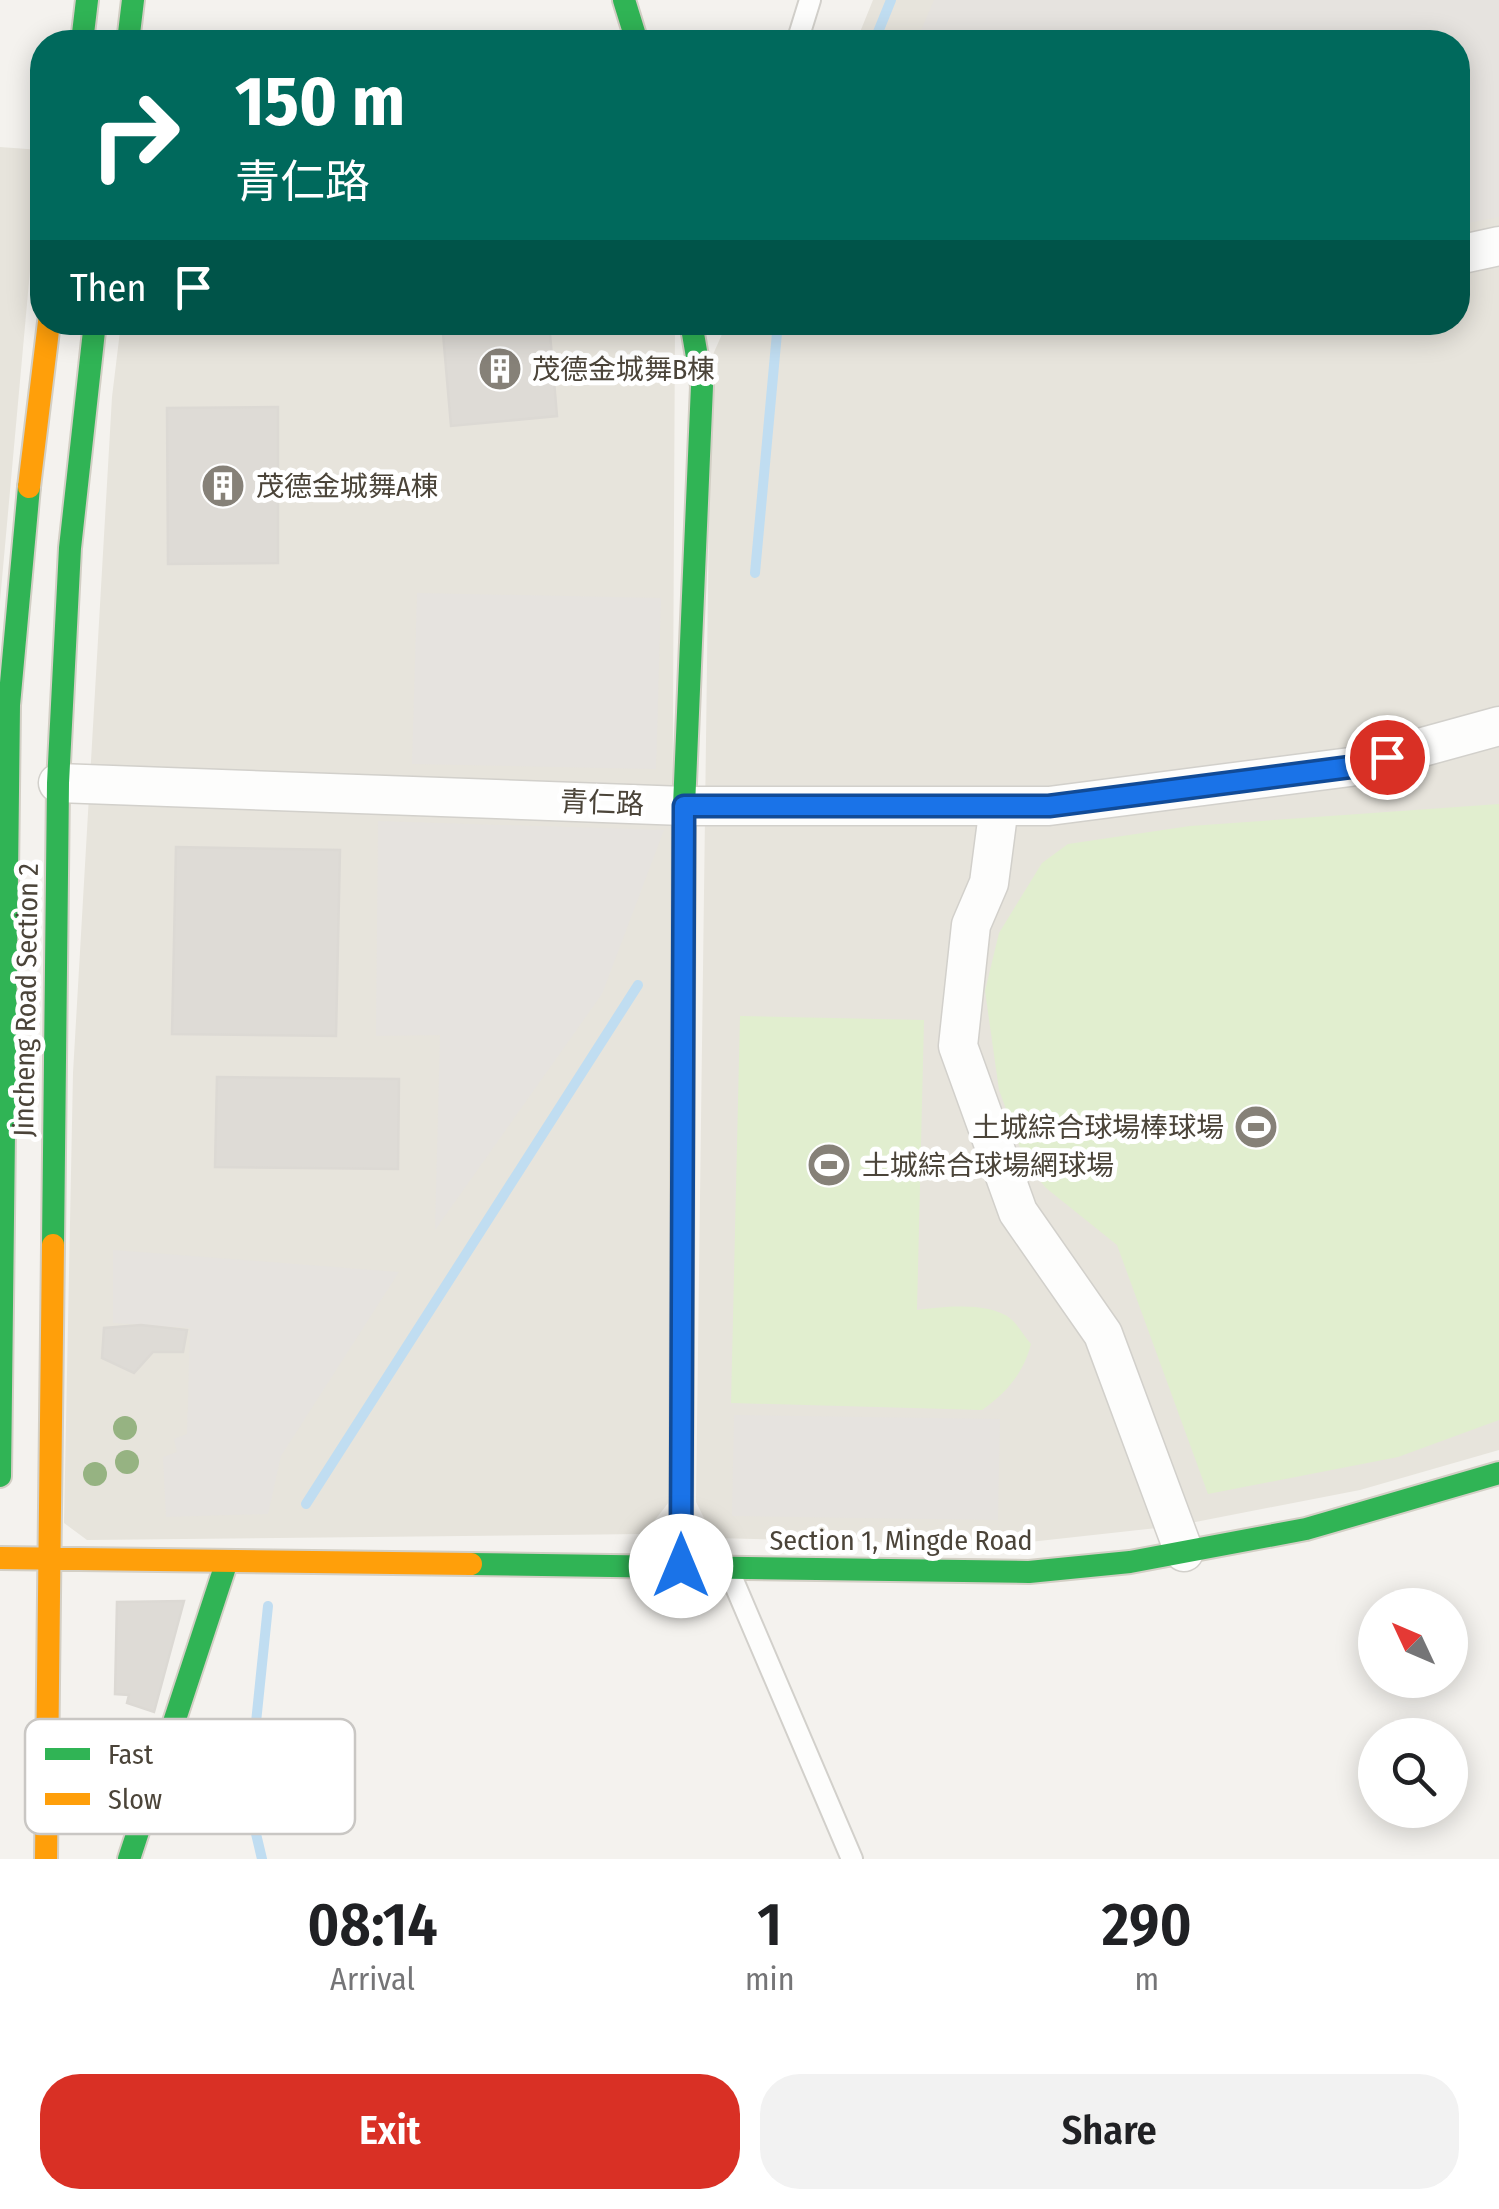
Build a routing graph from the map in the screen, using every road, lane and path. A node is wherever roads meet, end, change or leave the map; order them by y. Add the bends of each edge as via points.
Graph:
1 (88, 0) edge
2 (133, 0) edge
3 (624, 0) edge
4 (810, 0) edge
5 (84, 30) edge
6 (129, 30) edge
7 (633, 30) edge
8 (801, 30) edge
9 (1499, 246) edge
10 (1470, 253) edge
11 (47, 335) edge
12 (94, 335) edge
13 (693, 335) edge
14 (9, 578) edge
15 (1499, 726) edge
16 (58, 783) junction
17 (684, 806) junction
18 (999, 806) junction
19 (1499, 1473) edge
20 (0, 1476) edge
21 (1184, 1552) junction
22 (0, 1558) edge
23 (51, 1561) junction
24 (226, 1564) junction
25 (681, 1566) junction
26 (728, 1569) junction
27 (48, 1719) edge
28 (175, 1719) edge
29 (46, 1834) edge
30 (137, 1834) edge
31 (46, 1859) edge
32 (129, 1859) edge
33 (852, 1859) edge

1 - 5 main road
2 - 6 main road
3 - 7 main road
4 - 8 lane
9 - 10 street
11 - 14 main road, Jincheng Road Section 2
12 - 16 main road, Jincheng Road Section 2 via 70,548
13 - 17 main road via 702,386
14 - 20 main road, Jincheng Road Section 2
15 - 18 street, 青仁路 via 1350,767 1049,806
16 - 17 street, 青仁路
16 - 23 main road, Jincheng Road Section 2
17 - 18 street, 青仁路
17 - 25 main road
18 - 21 street via 989,883 970,925 958,1046 1018,1212 1103,1334
19 - 21 main road, Section 1, Mingde Road via 1306,1529
21 - 26 main road, Section 1, Mingde Road via 1028,1572
22 - 23 main road, Section 1, Mingde Road
23 - 24 main road, Section 1, Mingde Road
23 - 27 main road, Jincheng Road Section 2
24 - 25 main road, Section 1, Mingde Road
24 - 28 main road
25 - 26 main road, Section 1, Mingde Road
26 - 33 lane
29 - 31 main road, Jincheng Road Section 2
30 - 32 main road

